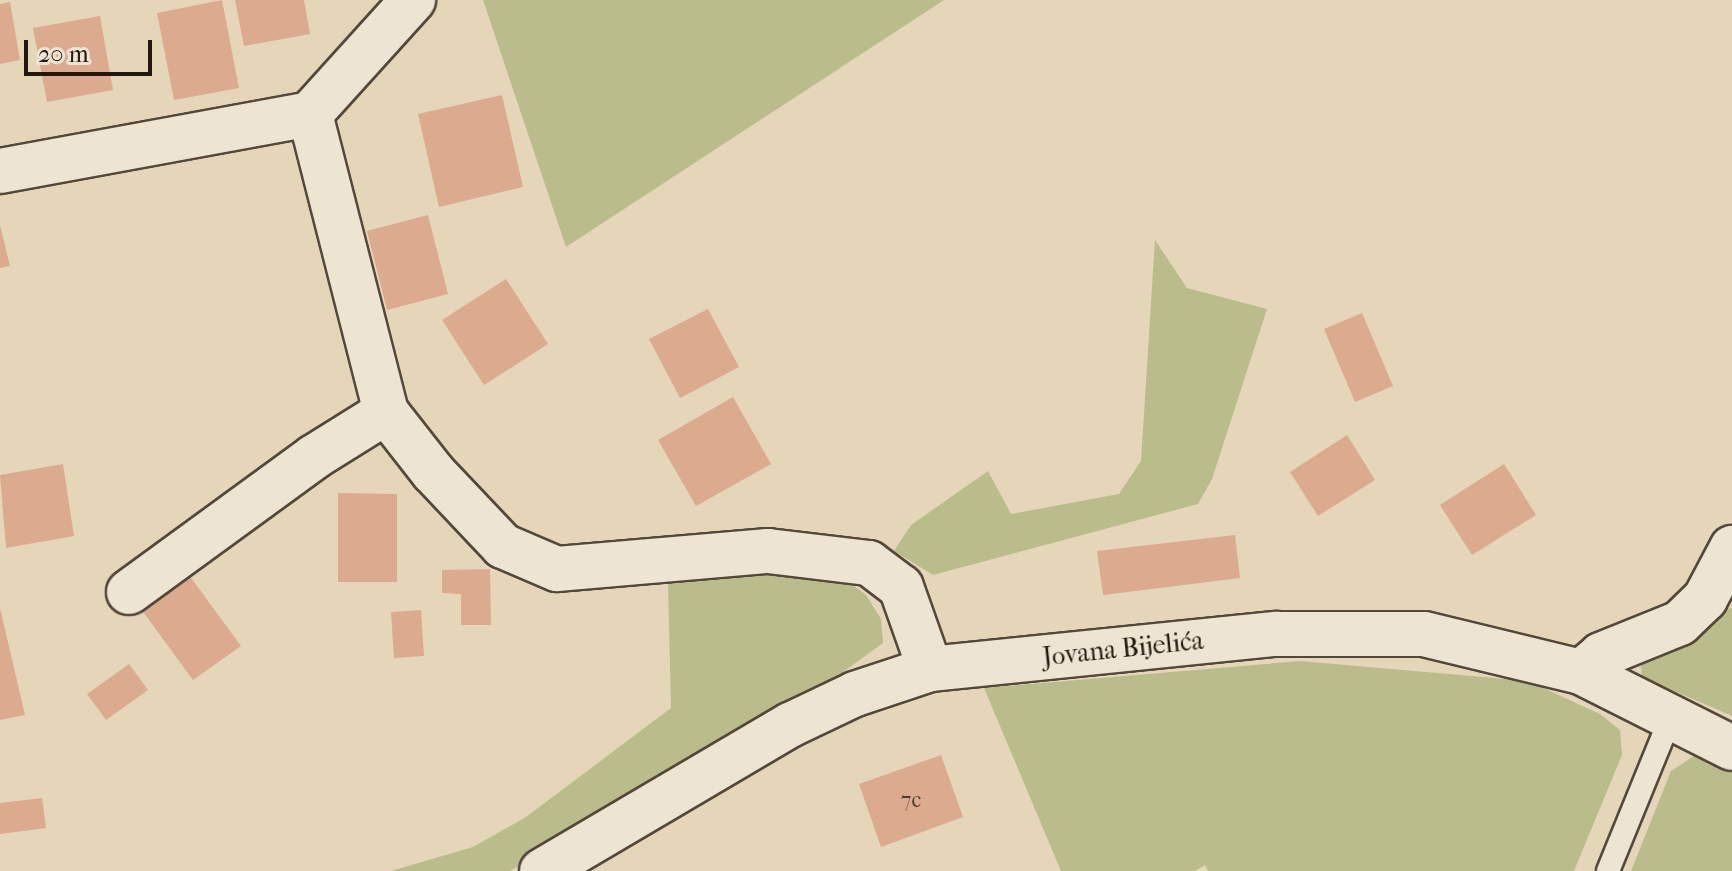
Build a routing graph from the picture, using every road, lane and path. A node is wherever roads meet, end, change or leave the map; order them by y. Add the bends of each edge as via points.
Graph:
1 (413, 0) edge
2 (310, 114) junction
3 (0, 171) edge
4 (386, 412) junction
5 (1732, 548) edge
6 (129, 592) dead end
7 (930, 669) junction
8 (1581, 672) junction
9 (1670, 719) junction
10 (1732, 748) edge
11 (542, 871) edge
12 (1608, 871) edge

1 - 2 street
2 - 3 street
2 - 4 street
4 - 6 street via 314,457
4 - 7 street via 433,472 503,546 536,562 578,568 768,551 869,563 901,587
5 - 8 street via 1705,599 1680,623 1601,655
7 - 8 street, Jovana Bijelića via 1261,635 1354,631 1424,634
7 - 11 street, Jovana Bijelića via 855,694 790,725
8 - 9 street, Jovana Bijelića
9 - 10 street, Jovana Bijelića
9 - 12 lane

